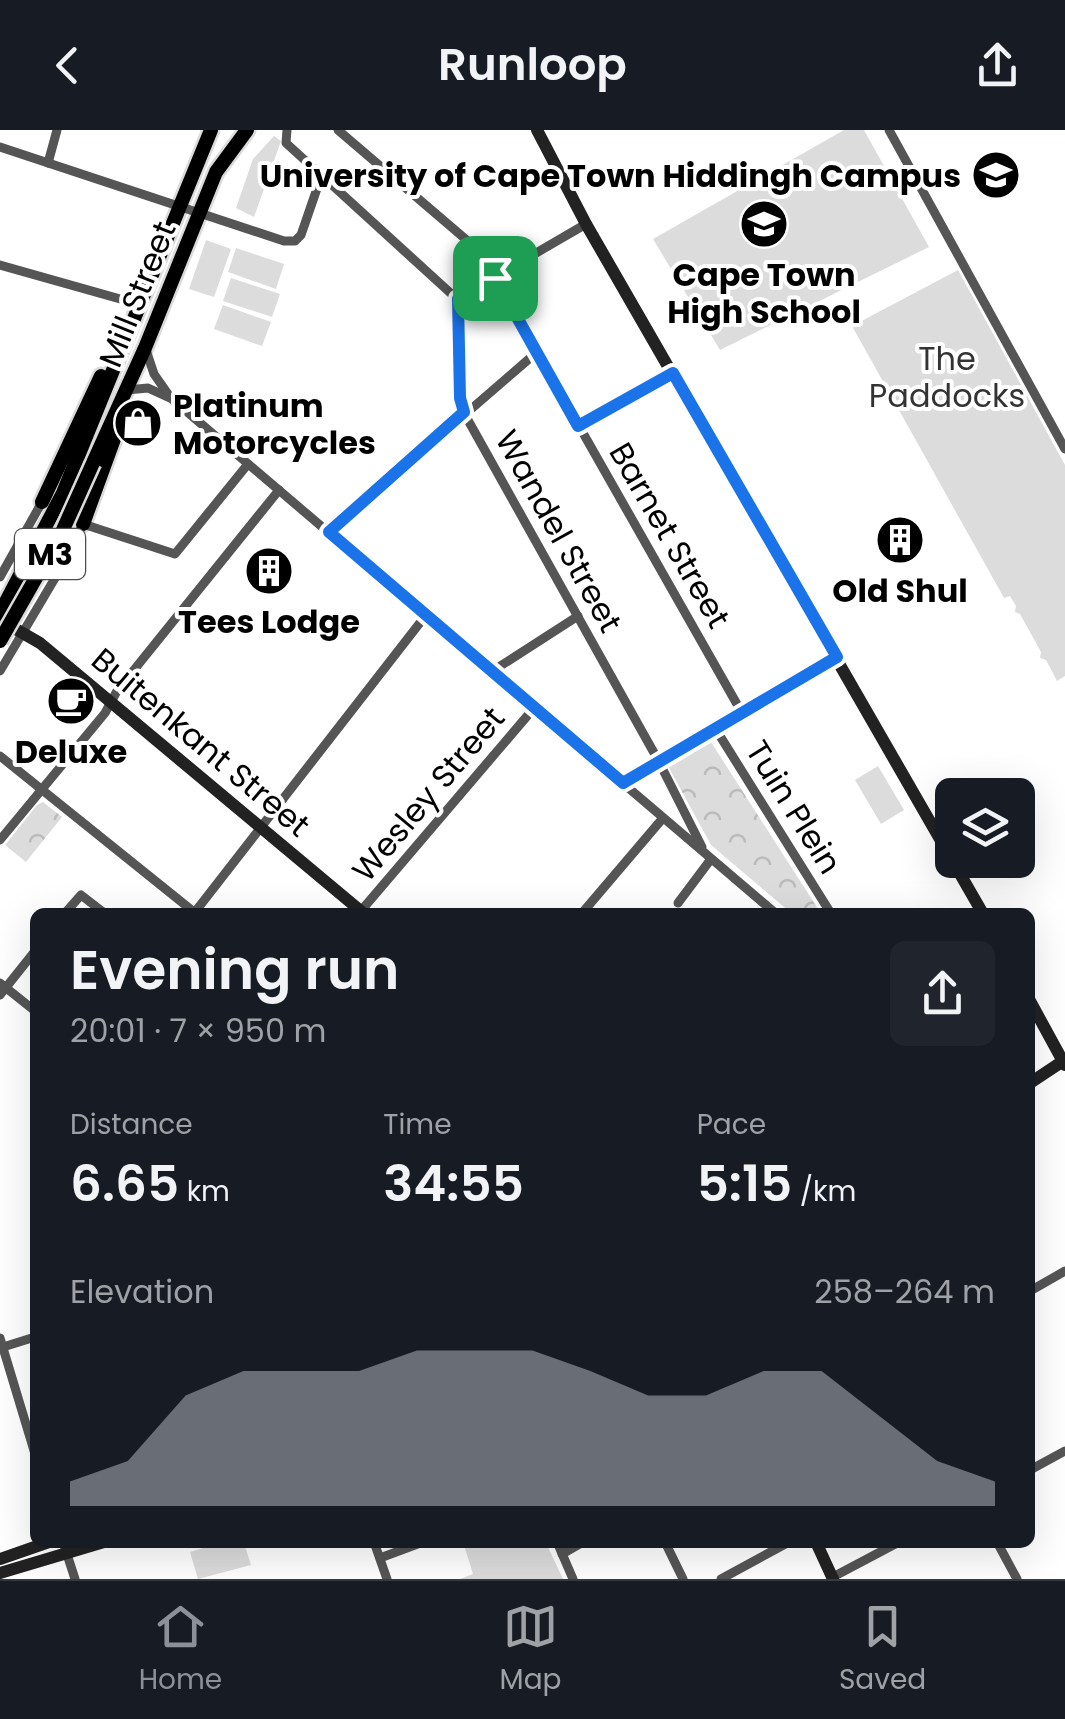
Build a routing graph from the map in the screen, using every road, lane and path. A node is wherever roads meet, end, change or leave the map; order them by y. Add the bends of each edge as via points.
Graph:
1 (56, 130) edge
2 (247, 130) edge
3 (288, 130) edge
4 (338, 130) edge
5 (537, 130) edge
6 (889, 130) edge
7 (208, 133) edge
8 (0, 147) edge
9 (48, 163) junction
10 (322, 174) junction
11 (180, 206) junction
12 (200, 212) junction
13 (586, 224) junction
14 (0, 265) edge
15 (500, 275) junction
16 (458, 299) junction
17 (138, 304) junction
18 (130, 323) junction
19 (145, 348) junction
20 (537, 352) junction
21 (673, 373) junction
22 (126, 393) junction
23 (172, 398) junction
24 (464, 412) junction
25 (578, 426) junction
26 (1065, 448) edge
27 (248, 464) junction
28 (279, 490) junction
29 (42, 502) joint
30 (83, 524) junction
31 (329, 532) junction
32 (0, 577) edge
33 (426, 615) junction
34 (0, 616) edge
35 (578, 616) junction
36 (23, 633) junction
37 (0, 640) edge
38 (837, 657) junction
39 (0, 671) edge
40 (491, 672) junction
41 (110, 702) junction
42 (534, 708) junction
43 (742, 713) junction
44 (715, 728) junction
45 (0, 756) edge
46 (658, 760) junction
47 (623, 783) junction
48 (42, 790) junction
49 (663, 818) junction
50 (260, 828) junction
51 (0, 840) edge
52 (709, 856) junction
53 (678, 903) dead end
54 (70, 908) edge
55 (98, 908) edge
56 (190, 908) edge
57 (198, 908) edge
58 (356, 908) edge
59 (364, 908) edge
60 (586, 908) edge
61 (769, 908) edge
62 (828, 908) edge
63 (980, 908) edge
64 (30, 957) edge
65 (2, 989) edge
66 (30, 1009) edge
67 (1035, 1010) edge
68 (1064, 1063) edge
69 (1035, 1080) edge
70 (1065, 1272) edge
71 (1035, 1288) edge
72 (30, 1338) edge
73 (1, 1342) edge
74 (30, 1438) edge
75 (1065, 1450) edge
76 (1035, 1467) edge
77 (31, 1548) edge
78 (65, 1548) edge
79 (376, 1548) edge
80 (407, 1548) edge
81 (559, 1548) edge
82 (572, 1548) edge
83 (668, 1548) edge
84 (777, 1548) edge
85 (818, 1548) edge
86 (888, 1548) edge
87 (1000, 1548) edge
88 (562, 1554) junction
89 (0, 1558) edge
90 (380, 1558) junction
91 (0, 1574) edge
92 (831, 1578) edge
93 (75, 1579) edge
94 (386, 1579) edge
95 (573, 1579) edge
96 (683, 1579) edge
97 (721, 1579) edge
98 (1017, 1579) edge

1 - 9 street
2 - 12 main road, M3 via 216,172
3 - 10 street via 286,143
4 - 15 street, Barnet Street
5 - 13 street
6 - 26 street
7 - 11 main road, Mill Street / M3
8 - 9 street
9 - 11 street
10 - 12 street via 295,241
10 - 16 street
11 - 12 street
11 - 17 main road, Mill Street / M3
12 - 19 main road, Mill Street / M3
13 - 15 street
13 - 21 street
14 - 17 street
15 - 16 street
15 - 20 street, Barnet Street
16 - 24 street, Wandel Street
17 - 18 main road, Mill Street / M3
18 - 29 main road
18 - 34 main road, M3 via 78,456
19 - 22 main road, Mill Street / M3
19 - 23 street
20 - 24 street
20 - 25 street, Barnet Street
21 - 25 street
21 - 38 street
22 - 23 street via 148,388
22 - 30 main road
22 - 37 main road, M3, bridge via 62,532
23 - 27 street
24 - 31 street
24 - 35 street, Wandel Street
25 - 43 street, Barnet Street
27 - 28 street
27 - 30 street via 175,554
28 - 31 street
28 - 41 street
29 - 32 street
30 - 36 street
31 - 33 street
33 - 40 street
33 - 50 street
34 - 36 street, Buitenkant Street
35 - 40 street
35 - 46 street, Wandel Street
36 - 39 street
36 - 41 street, Buitenkant Street
38 - 43 street
38 - 63 street
40 - 42 street
41 - 48 street
41 - 50 street, Buitenkant Street
42 - 47 street
42 - 59 street, Wesley Street
43 - 44 street
44 - 46 street
44 - 62 street, Tuin Plein
45 - 48 street
46 - 47 street
46 - 52 street, Wandel Street
47 - 49 street
48 - 51 street
48 - 56 street
49 - 52 street
49 - 60 street
50 - 57 street
50 - 58 street, Buitenkant Street
52 - 53 street
52 - 61 street
54 - 55 street via 81,895
64 - 65 street
65 - 66 street
67 - 68 street
68 - 69 street
70 - 71 street
72 - 73 street
73 - 74 street
75 - 76 street
77 - 89 street
78 - 91 street
78 - 93 street
79 - 90 street
80 - 90 street
81 - 88 street
82 - 88 street
83 - 96 street
84 - 97 street
85 - 92 street
86 - 92 street
87 - 98 street
88 - 95 street
90 - 94 street

